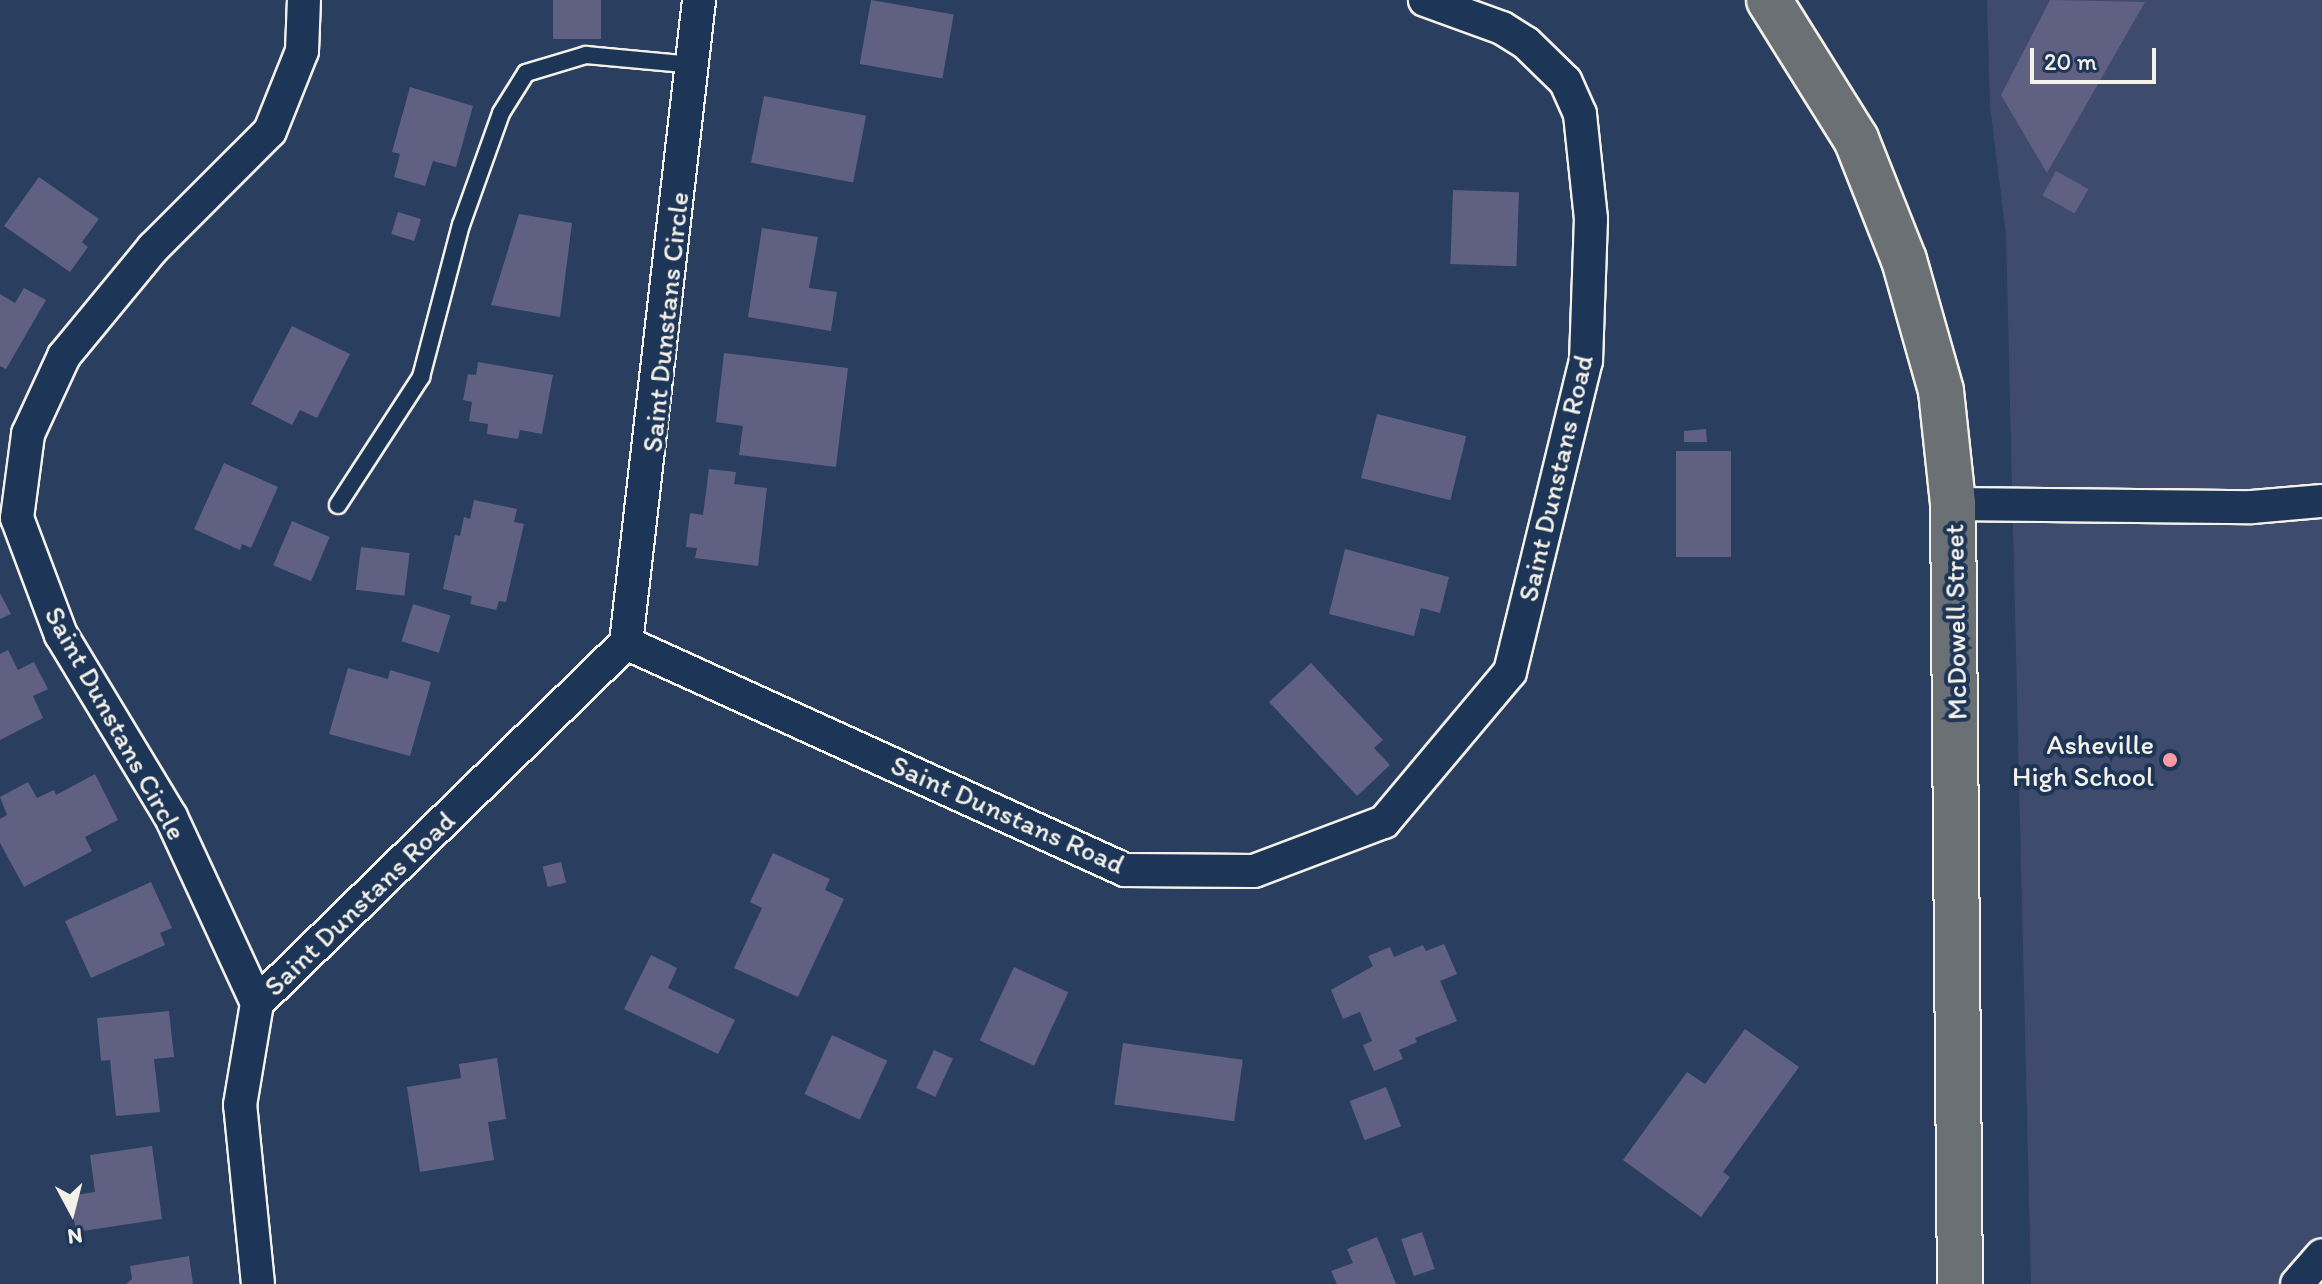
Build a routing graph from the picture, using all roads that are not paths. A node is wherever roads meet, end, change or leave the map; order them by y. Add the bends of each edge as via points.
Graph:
1 (304, 0) edge
2 (699, 0) edge
3 (1425, 0) edge
4 (1769, 0) edge
5 (693, 65) junction
6 (2320, 501) edge
7 (1953, 504) junction
8 (338, 505) dead end
9 (626, 643) junction
10 (257, 1003) junction
11 (2322, 1255) edge
12 (258, 1284) edge
13 (1960, 1284) edge
14 (2297, 1284) edge

1 - 10 street, Saint Dunstans Circle via 302,51 270,131 153,248 64,356 28,434 17,518 61,635 171,817
2 - 5 street, Saint Dunstans Circle
3 - 9 street, Saint Dunstans Road via 1502,28 1526,43 1565,81 1580,114 1590,205 1586,361 1510,672 1384,822 1254,871 1125,870
4 - 7 main road, McDowell Street via 1856,139 1904,260 1941,391
5 - 8 lane via 586,55 526,73 501,113 461,225 421,377
5 - 9 street, Saint Dunstans Circle
6 - 7 street via 2252,507
7 - 13 main road, McDowell Street
9 - 10 street, Saint Dunstans Road
10 - 12 street, Saint Dunstans Road via 240,1105
11 - 14 street

